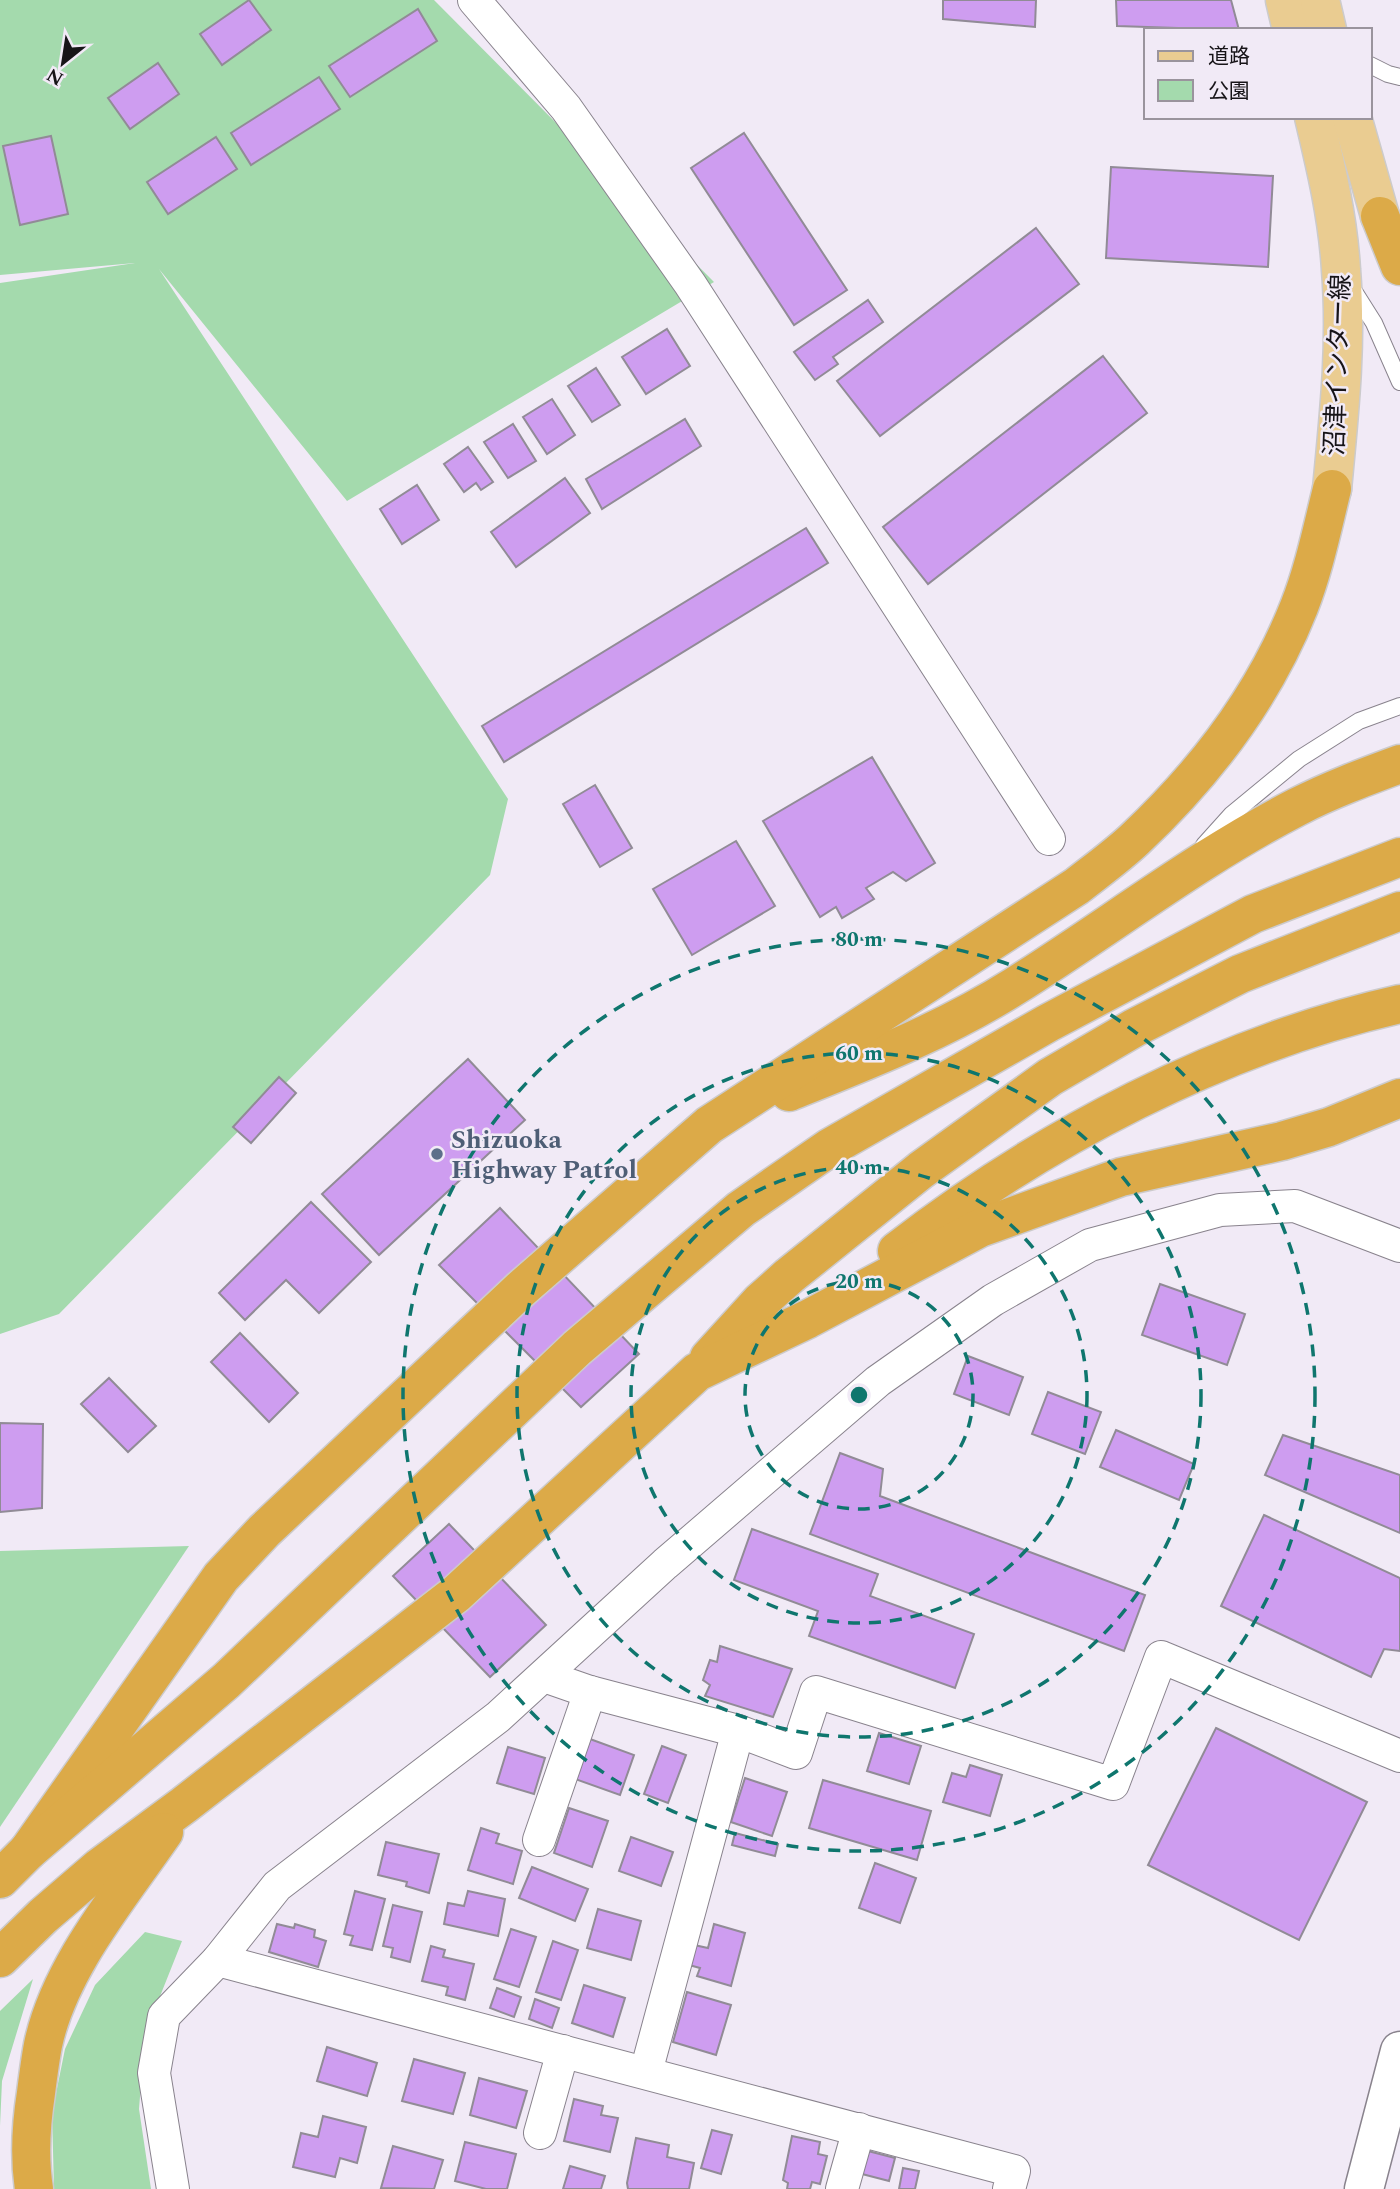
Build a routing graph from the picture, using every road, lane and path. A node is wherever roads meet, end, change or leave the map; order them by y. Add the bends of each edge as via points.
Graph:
1 (474, 0) edge
2 (1285, 0) edge
3 (1319, 22) edge
4 (1372, 66) edge
5 (1400, 77) edge
6 (1314, 119) edge
7 (1353, 119) edge
8 (1380, 216) junction
9 (1337, 225) junction
10 (1400, 266) edge
11 (1342, 271) junction
12 (1400, 382) edge
13 (1332, 489) joint
14 (1400, 706) edge
15 (1400, 764) edge
16 (1049, 839) dead end
17 (1400, 857) edge
18 (1167, 886) junction
19 (1400, 911) edge
20 (1400, 1004) edge
21 (1400, 1098) edge
22 (709, 1125) junction
23 (1400, 1247) edge
24 (808, 1319) junction
25 (697, 1372) junction
26 (544, 1676) junction
27 (590, 1692) junction
28 (738, 1731) junction
29 (1400, 1756) edge
30 (184, 1805) junction
31 (539, 1840) dead end
32 (28, 1851) junction
33 (0, 1879) edge
34 (0, 1958) edge
35 (218, 1960) junction
36 (1400, 2050) edge
37 (563, 2051) junction
38 (646, 2072) junction
39 (859, 2129) junction
40 (540, 2133) dead end
41 (34, 2189) edge
42 (173, 2189) edge
43 (842, 2189) edge
44 (1009, 2189) edge
45 (1364, 2189) edge

1 - 16 street via 566,108 690,284
2 - 3 main road
4 - 5 lane
6 - 9 main road, 沼津インター線
7 - 8 main road
8 - 9 street
8 - 10 highway
9 - 11 main road, 沼津インター線
11 - 12 lane via 1374,323
11 - 13 main road, 沼津インター線 via 1343,344
13 - 22 highway via 1307,582 1278,651 1219,748 1182,793 1133,842 1077,886
14 - 18 lane via 1359,721 1299,759 1231,815
15 - 18 highway via 1298,806
17 - 32 highway via 1253,914 1060,1016 829,1148 741,1209 577,1348 226,1681
18 - 22 highway via 1013,988 941,1028
19 - 25 highway via 1240,974 1050,1077 921,1170 789,1276
20 - 24 highway via 1314,1026 1240,1054 1093,1124 936,1220
21 - 24 highway via 1282,1141 1121,1177 980,1228
22 - 32 highway via 521,1289 264,1531 221,1577
23 - 26 street via 1295,1206 1220,1210 1090,1244 993,1300 878,1381 665,1564
24 - 25 highway
25 - 30 highway via 456,1594
26 - 27 street
26 - 35 street via 498,1717 277,1886
27 - 28 street
27 - 31 street
28 - 29 street via 796,1753 816,1692 1113,1784 1161,1657
28 - 38 street
30 - 34 highway via 100,1867
30 - 41 highway via 88,1942 62,1990 43,2043 29,2161
32 - 33 highway
35 - 37 street
35 - 42 street via 164,2016 154,2073
36 - 45 main road
37 - 38 street
37 - 40 street
38 - 39 street
39 - 43 street
39 - 44 street via 1014,2171

